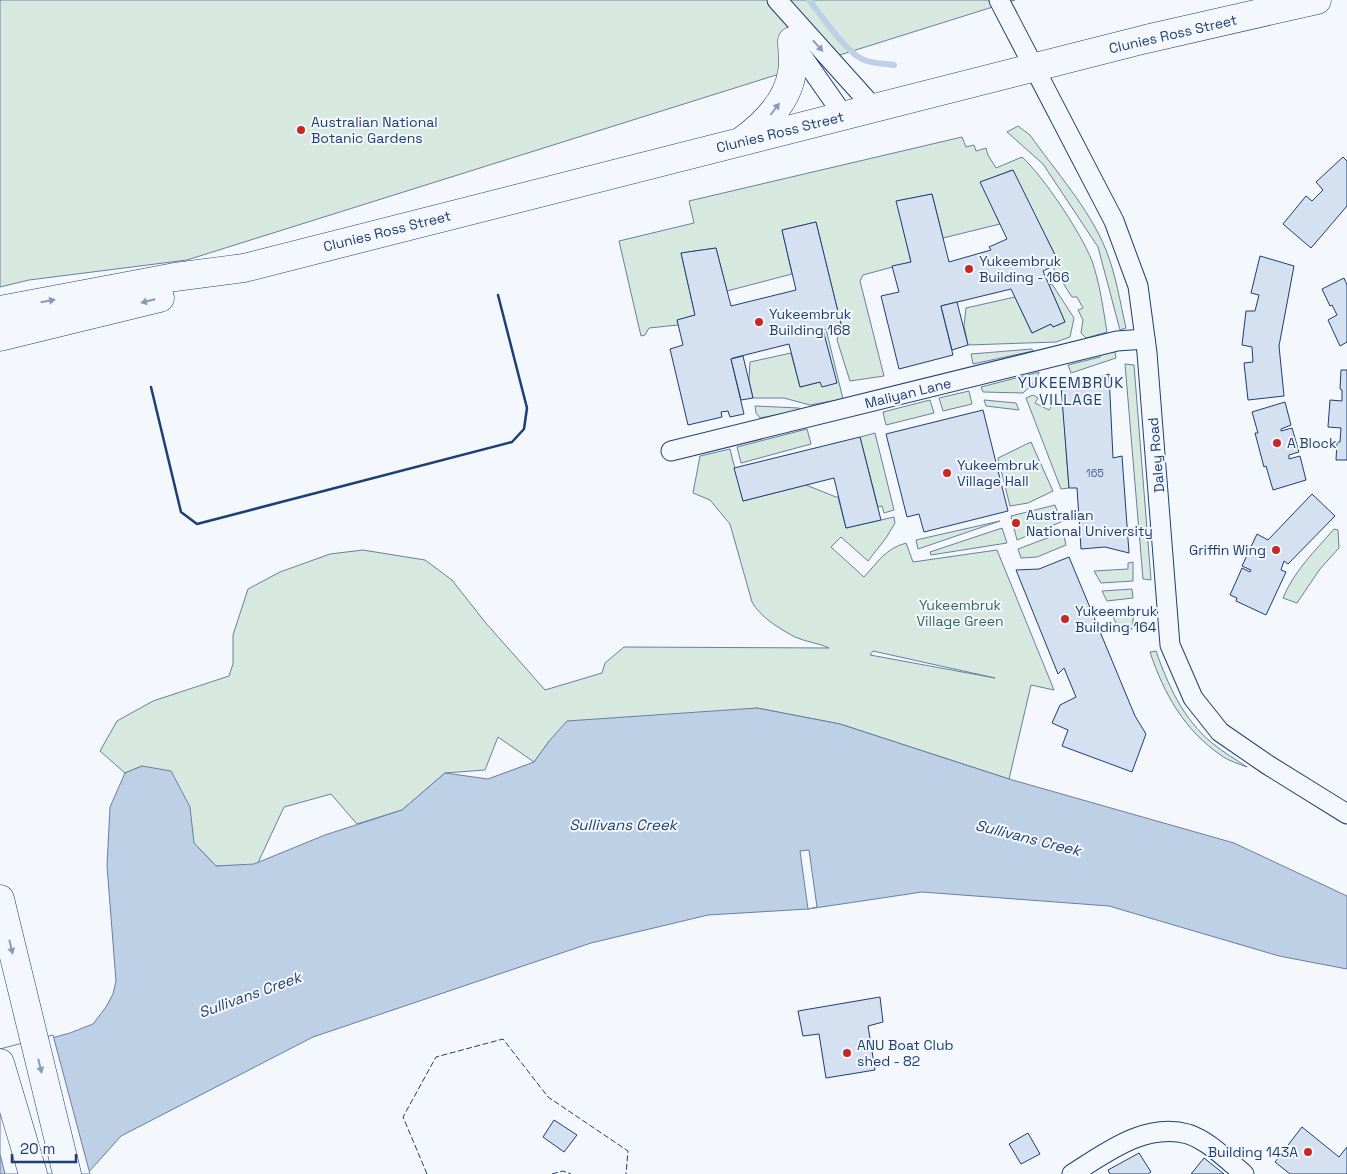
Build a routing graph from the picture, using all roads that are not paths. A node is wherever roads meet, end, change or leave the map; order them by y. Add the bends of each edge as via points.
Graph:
1 (999, 0) edge
2 (1317, 0) edge
3 (781, 5) edge
4 (792, 41) junction
5 (1034, 68) junction
6 (874, 108) junction
7 (844, 116) junction
8 (740, 142) junction
9 (244, 268) junction
10 (0, 310) edge
11 (6, 337) edge
12 (1145, 339) junction
13 (671, 451) dead end
14 (1347, 814) edge
15 (0, 899) edge
16 (0, 1063) edge
17 (33, 1174) edge
18 (67, 1174) edge
19 (1072, 1174) edge
20 (1244, 1174) edge

1 - 5 street, Daley Road
2 - 5 main road, Clunies Ross Street
3 - 4 street
3 -> 6 street
4 - 7 street
8 -> 4 main road via 763,125 780,104 793,71
5 - 6 main road, Clunies Ross Street
5 - 12 street, Daley Road via 1114,221 1138,286
6 - 7 main road, Clunies Ross Street
7 - 8 main road, Clunies Ross Street
8 - 9 main road, Clunies Ross Street
10 -> 9 main road, Clunies Ross Street via 175,277
9 -> 11 main road, Clunies Ross Street via 179,294
12 - 13 street, Maliyan Lane via 1117,341
12 - 14 street, Daley Road via 1170,645 1181,673 1193,698 1220,732
15 -> 18 main road
16 - 17 main road
19 - 20 street via 1128,1140 1163,1132 1195,1138

